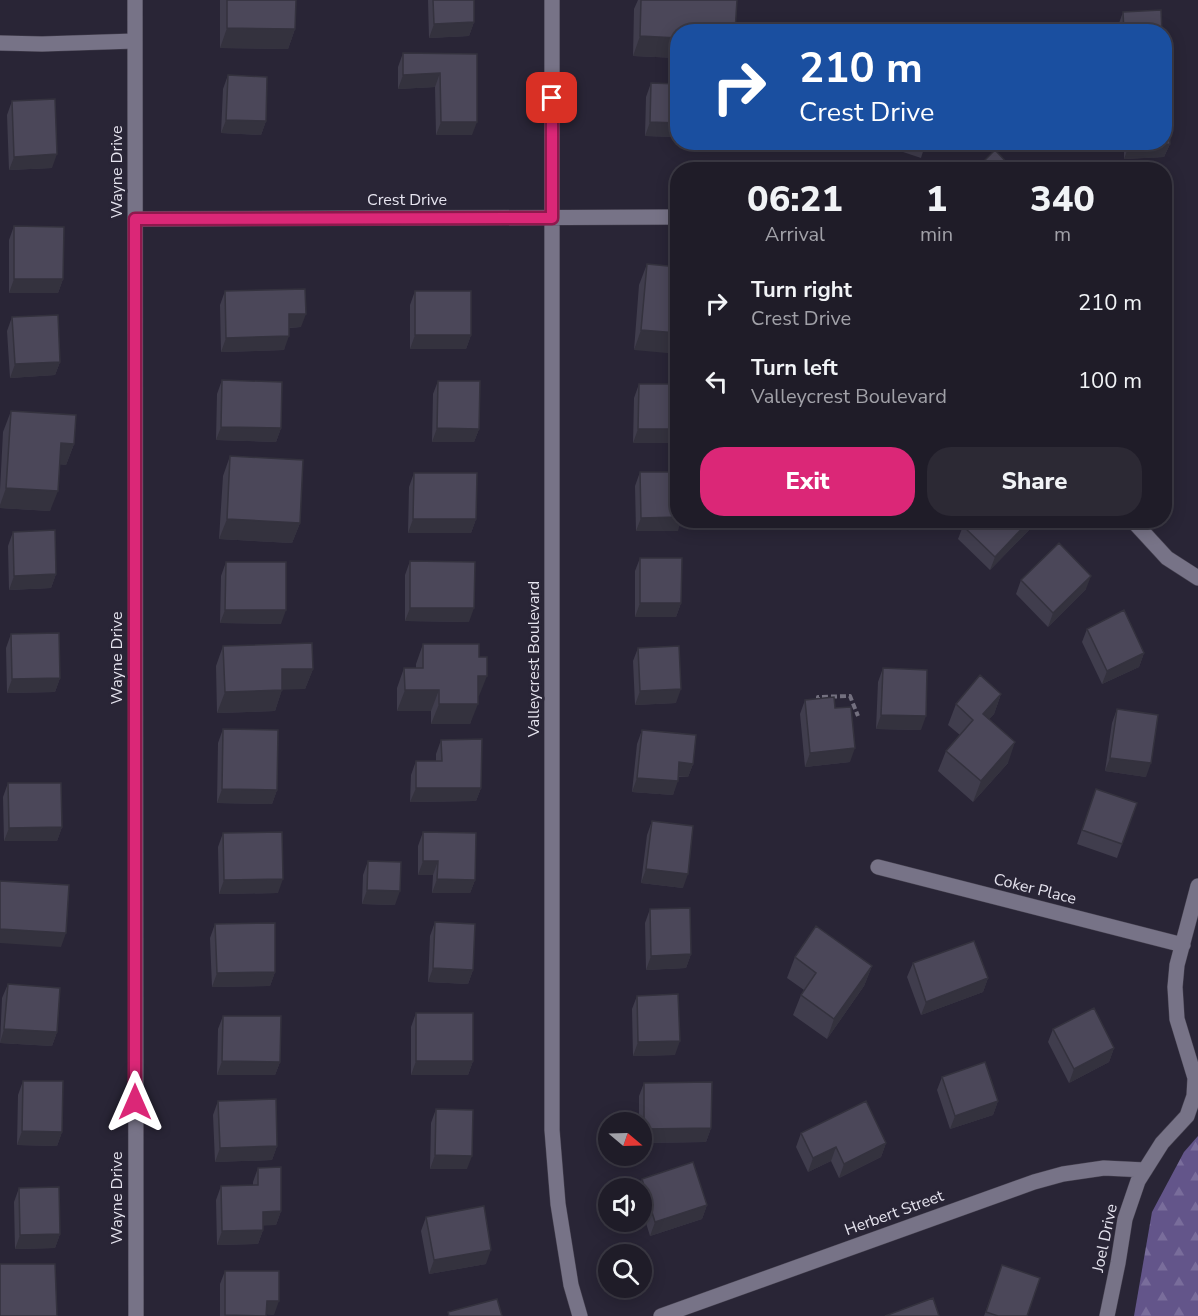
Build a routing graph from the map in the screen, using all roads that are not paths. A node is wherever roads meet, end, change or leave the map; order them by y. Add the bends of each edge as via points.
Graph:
1 (135, 0) edge
2 (552, 0) edge
3 (135, 41) junction
4 (0, 43) edge
5 (670, 217) edge
6 (552, 218) junction
7 (135, 219) junction
8 (1139, 528) edge
9 (1198, 578) edge
10 (878, 867) dead end
11 (1198, 886) edge
12 (1183, 945) junction
13 (1145, 1170) junction
14 (136, 1316) edge
15 (580, 1316) edge
16 (661, 1316) edge
17 (1107, 1316) edge

1 - 3 street, Wayne Drive
2 - 6 street, Valleycrest Boulevard
3 - 4 street
3 - 7 street, Wayne Drive
5 - 6 street, Crest Drive
6 - 7 street, Crest Drive
6 - 15 street, Valleycrest Boulevard via 552,1130 558,1204
7 - 14 street, Wayne Drive
8 - 9 street via 1167,558
10 - 12 street, Coker Place
11 - 12 street, Joel Drive
12 - 13 street, Joel Drive via 1175,987 1177,1019 1195,1078 1194,1096 1187,1116 1162,1143
13 - 16 street, Herbert Street via 1104,1168 1034,1182
13 - 17 street, Joel Drive via 1125,1219

